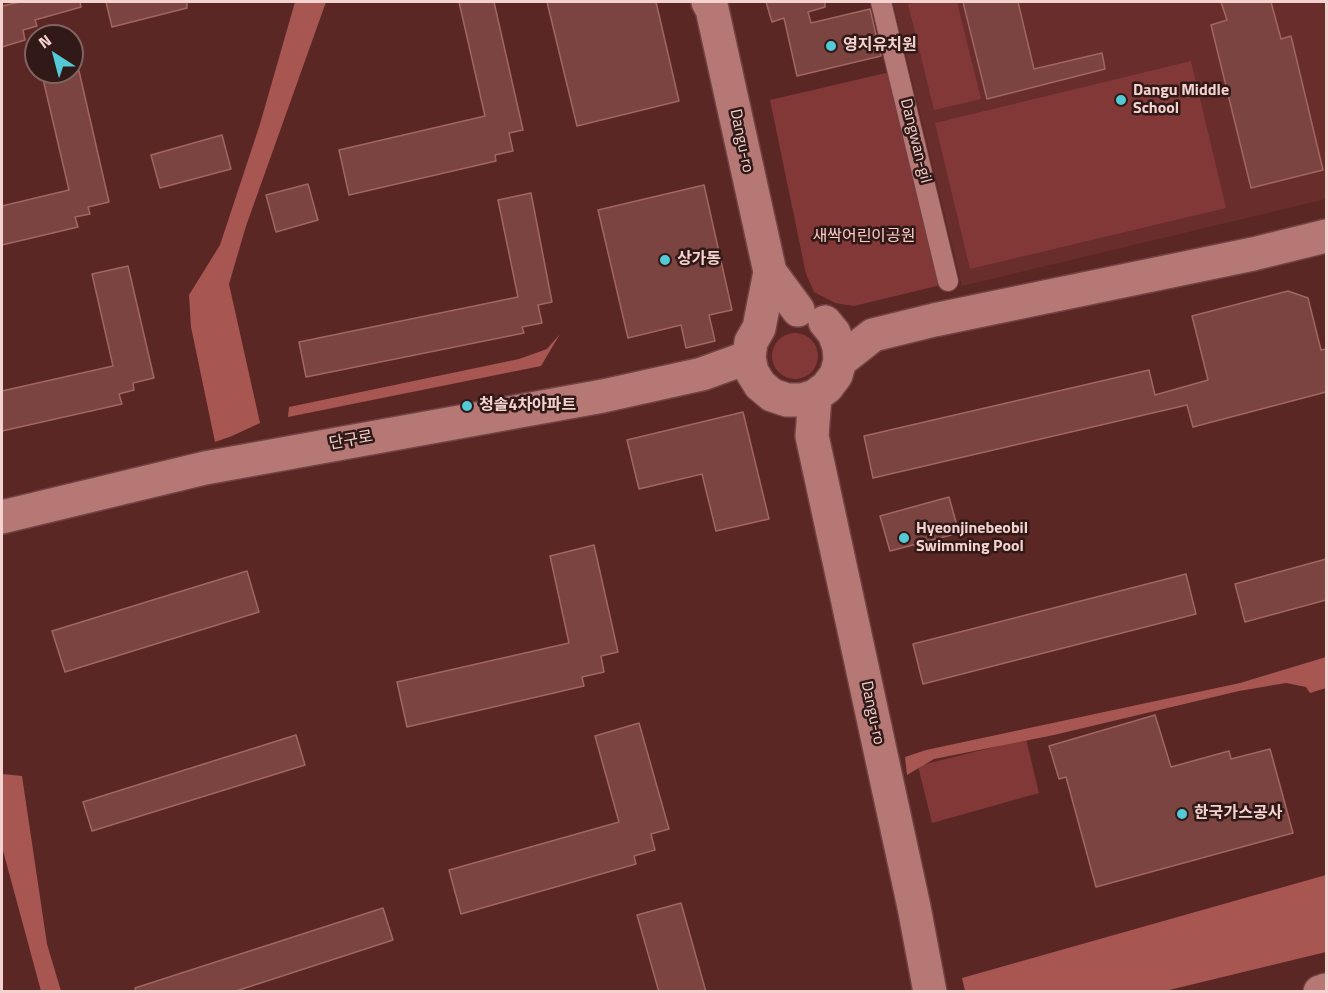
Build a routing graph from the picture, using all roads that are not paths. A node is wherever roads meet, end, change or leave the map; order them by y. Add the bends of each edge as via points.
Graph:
1 (881, 2) edge
2 (712, 4) edge
3 (1326, 236) edge
4 (770, 272) junction
5 (948, 281) dead end
6 (812, 316) junction
7 (873, 335) junction
8 (840, 361) junction
9 (774, 373) junction
10 (2, 517) edge
11 (1326, 990) edge
12 (930, 992) edge
13 (1320, 992) edge

1 - 5 street, Dangwan-gil
2 - 4 street, Dangu-ro
3 - 7 street
4 - 6 street
4 - 9 street
6 - 7 street
6 - 8 street via 834,333
6 - 9 street, 단구로 via 784,312 770,317
7 - 8 street
8 - 9 street via 827,387
9 - 10 street, 단구로 via 702,374 603,396 206,468
9 - 12 street, Dangu-ro via 812,436
11 - 13 street

